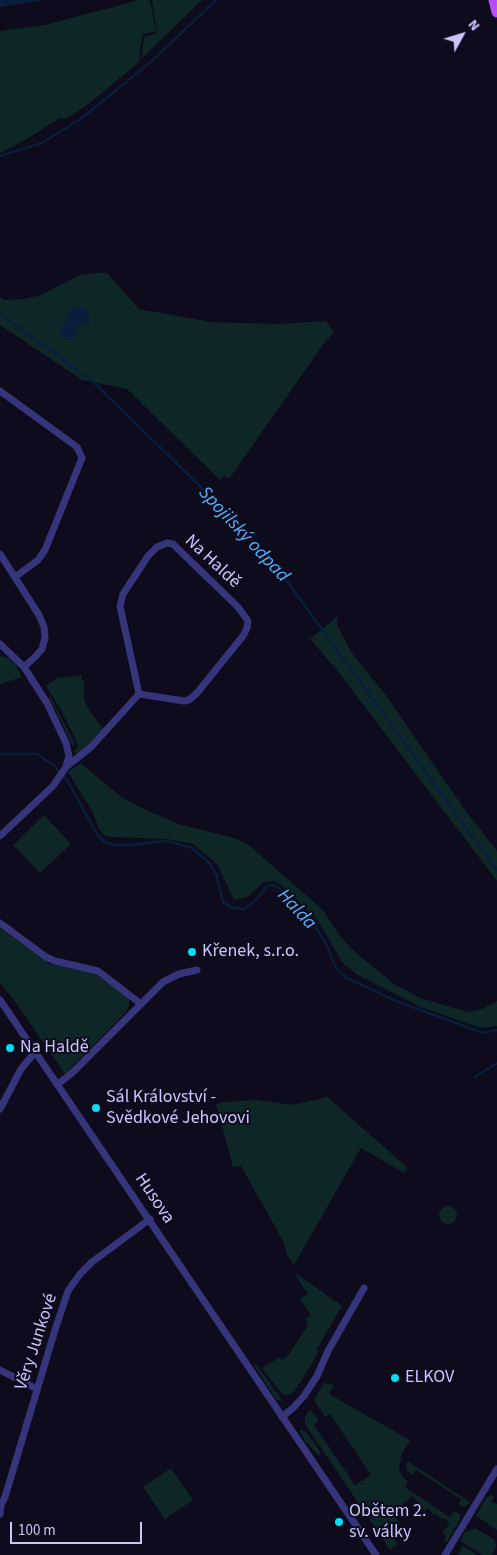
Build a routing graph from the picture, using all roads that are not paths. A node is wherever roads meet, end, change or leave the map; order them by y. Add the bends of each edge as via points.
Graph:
1 (494, 0) edge
2 (497, 12) edge
3 (0, 391) edge
4 (0, 554) edge
5 (14, 577) junction
6 (0, 644) edge
7 (24, 667) junction
8 (139, 694) junction
9 (66, 767) junction
10 (0, 836) edge
11 (0, 923) edge
12 (197, 970) dead end
13 (0, 1000) edge
14 (141, 1004) junction
15 (36, 1051) junction
16 (58, 1084) junction
17 (0, 1109) edge
18 (150, 1219) junction
19 (364, 1288) dead end
20 (0, 1370) edge
21 (37, 1389) junction
22 (282, 1416) junction
23 (497, 1469) edge
24 (1, 1505) edge
25 (0, 1514) edge
26 (376, 1555) edge
27 (445, 1555) edge

1 - 2 main road
3 - 5 street via 76,447 82,458 45,550 33,564
4 - 5 street
5 - 7 street via 42,621 45,632 42,648
6 - 7 street
7 - 9 street via 48,703 62,733 69,756
8 - 8 street, Na Haldě via 190,700 247,628 248,621 241,610 170,544 151,552 121,600
8 - 9 street via 91,747
9 - 10 street via 56,782
11 - 14 street via 46,957 98,971
12 - 14 street via 167,978
13 - 15 street, Husova
14 - 16 street via 72,1074
15 - 16 street, Husova
15 - 17 street via 21,1069
16 - 18 street, Husova
18 - 21 street, Věry Junkové via 92,1262 72,1284
18 - 22 street, Husova
19 - 22 street via 317,1376 304,1396
20 - 21 street
21 - 24 street, Věry Junkové
22 - 26 street, Husova
23 - 27 street
24 - 25 street, Věry Junkové

